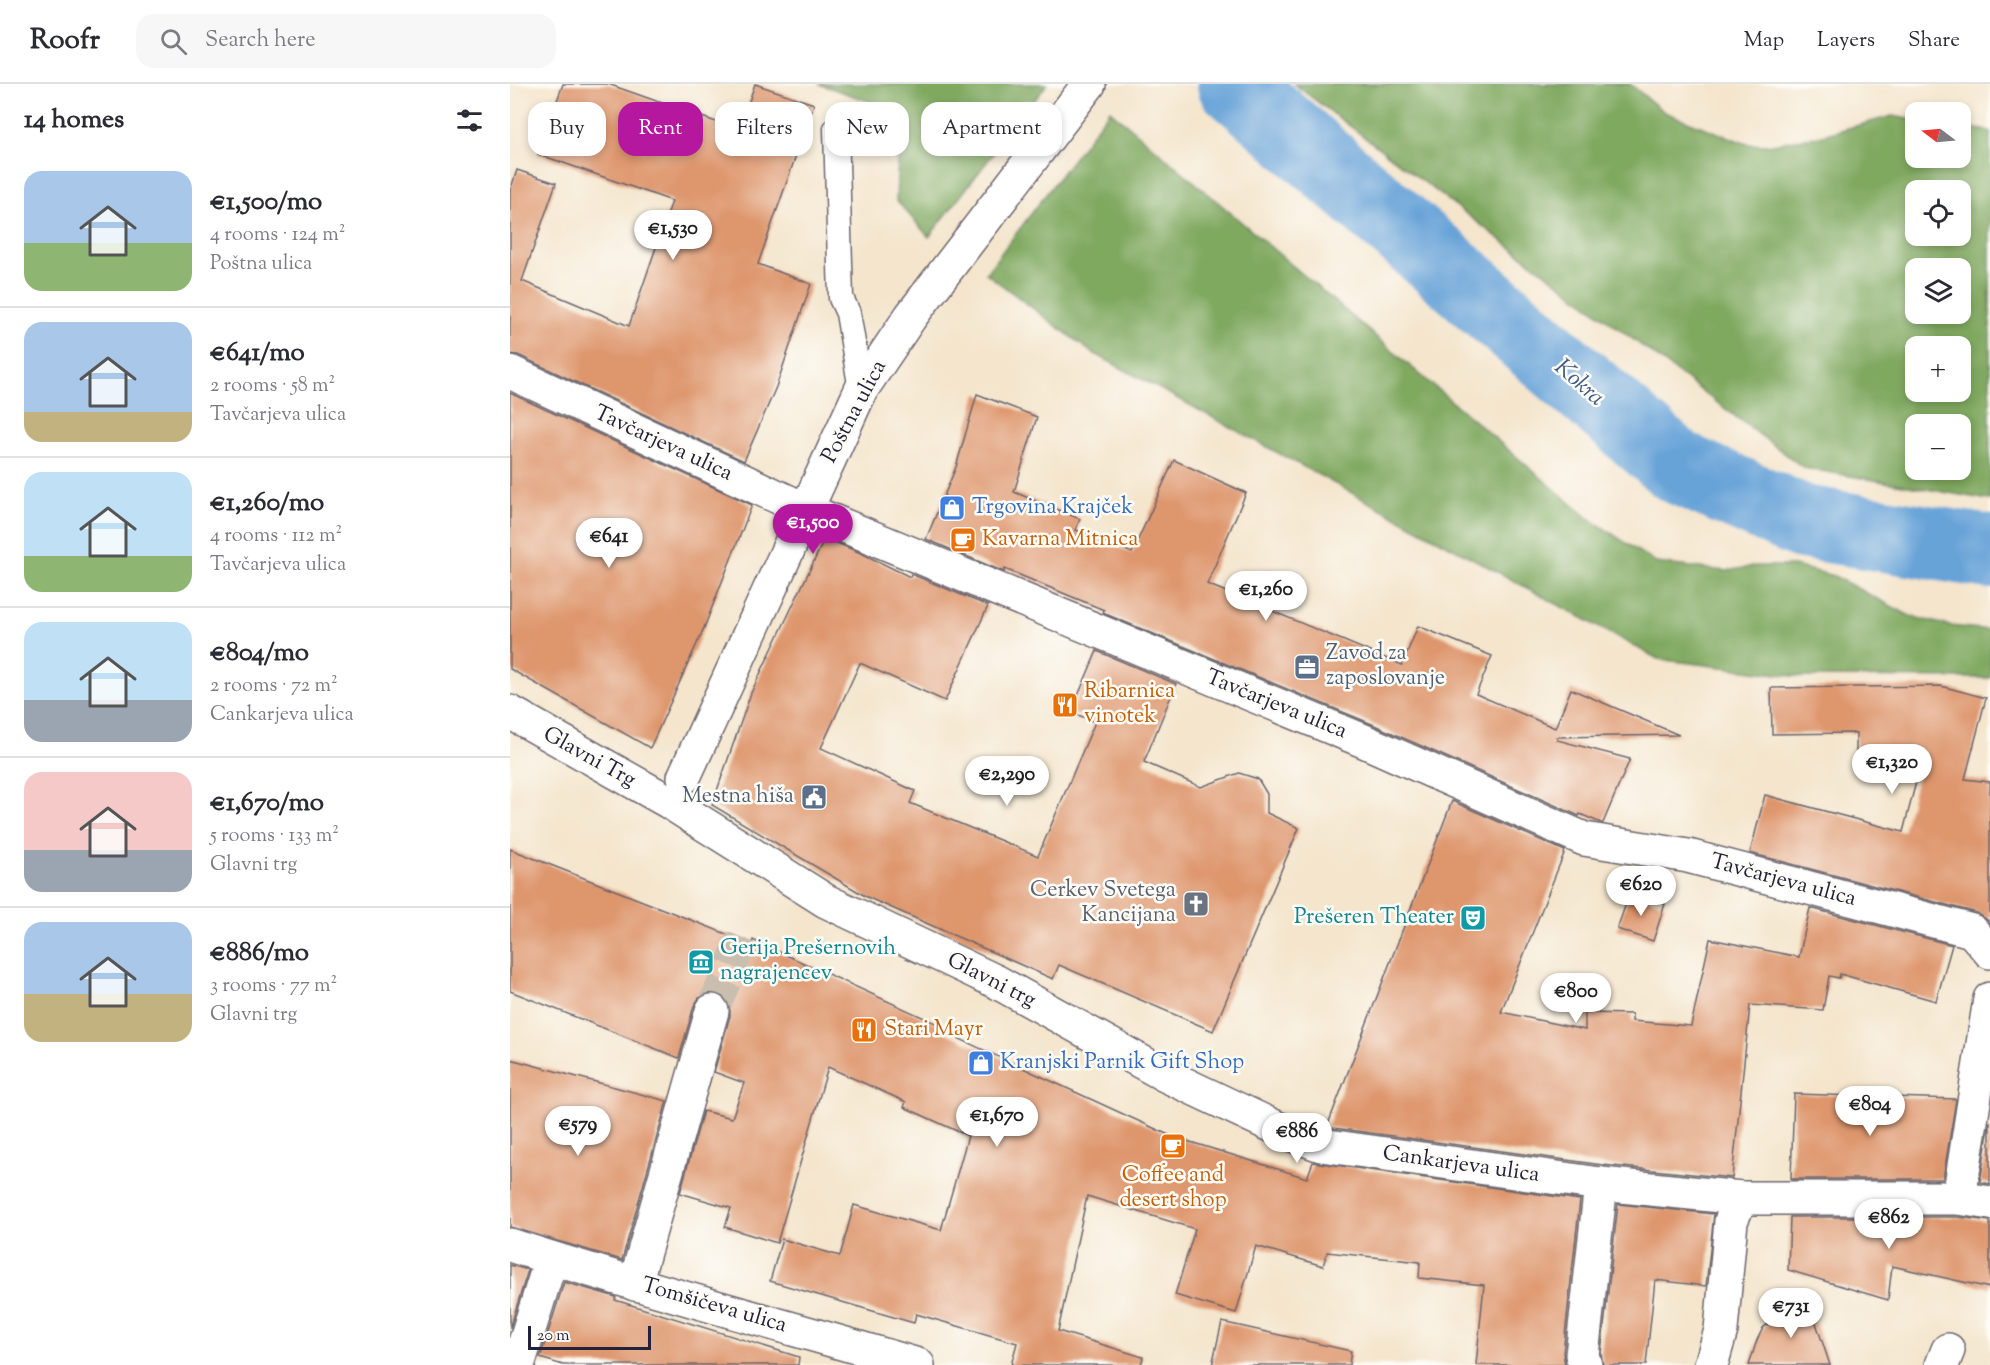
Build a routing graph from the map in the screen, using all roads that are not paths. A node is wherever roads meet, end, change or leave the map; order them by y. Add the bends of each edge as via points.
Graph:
1 (1089, 84) edge
2 (837, 156) edge
3 (510, 372) edge
4 (861, 390) junction
5 (806, 510) junction
6 (510, 712) edge
7 (677, 790) junction
8 (1990, 951) edge
9 (1990, 999) edge
10 (712, 1011) tunnel mouth
11 (1321, 1145) joint
12 (1601, 1184) junction
13 (1741, 1198) junction
14 (1975, 1200) edge
15 (510, 1245) edge
16 (551, 1259) junction
17 (635, 1284) junction
18 (518, 1365) edge
19 (918, 1365) edge
20 (1585, 1365) edge
21 (1711, 1365) edge

1 - 4 street, Poštna ulica via 911,316
2 - 4 lane via 841,298 848,313
3 - 5 street, Tavčarjeva ulica
4 - 5 street, Poštna ulica
5 - 7 street, Poštna ulica
5 - 8 street, Tavčarjeva ulica via 1364,741 1584,839 1688,856 1972,931
6 - 7 street, Glavni Trg
7 - 11 street, Glavni trg via 826,901 998,982 1165,1076
9 - 14 street
10 - 17 street
11 - 12 street, Cankarjeva ulica
12 - 13 street, Cankarjeva ulica
12 - 20 street via 1582,1355
13 - 14 street, Cankarjeva ulica
13 - 21 street via 1731,1221 1721,1330
15 - 16 street, Tomšičeva ulica
16 - 17 street, Tomšičeva ulica
16 - 18 street
17 - 19 street, Tomšičeva ulica

